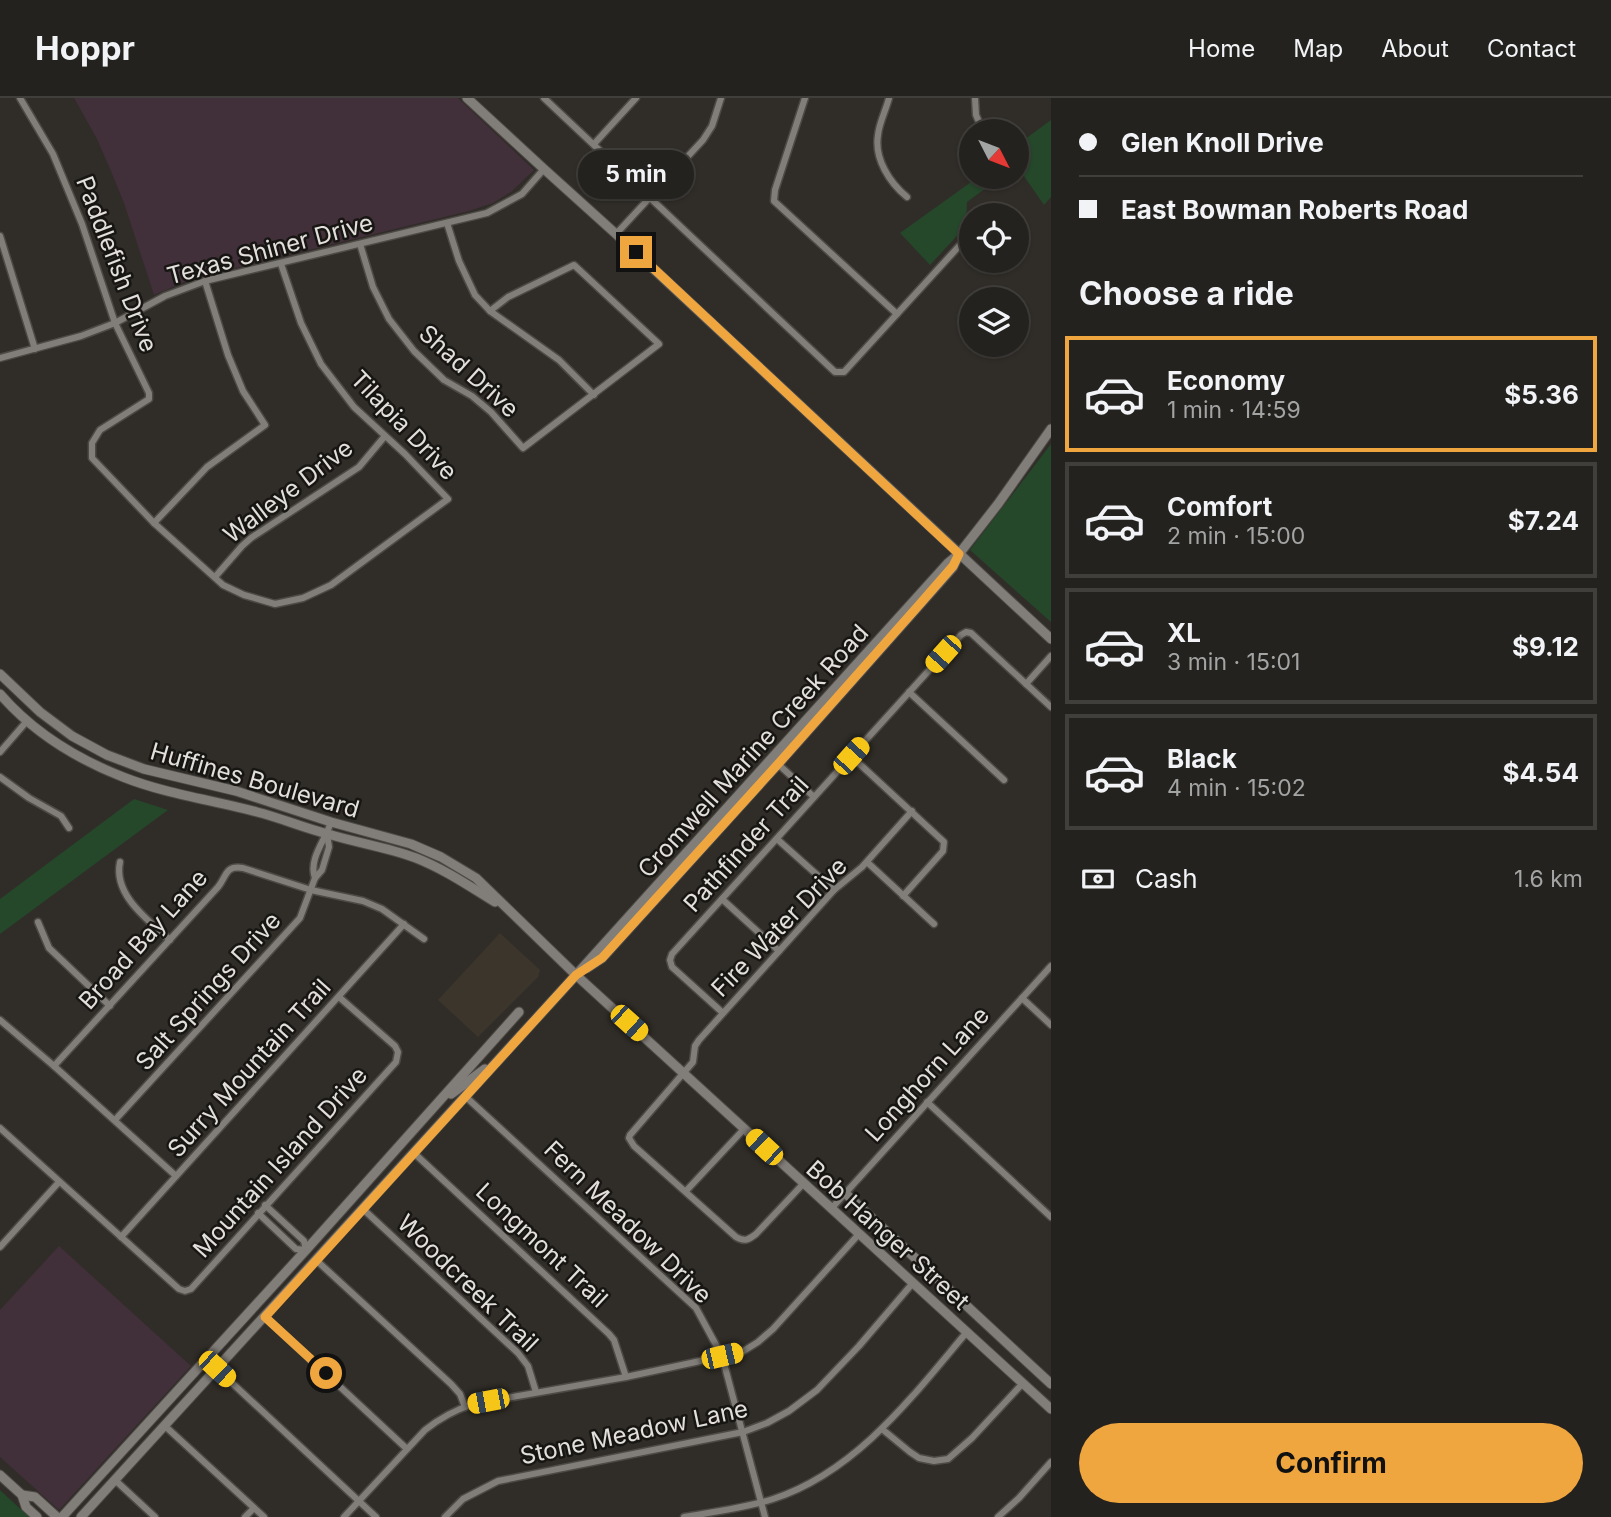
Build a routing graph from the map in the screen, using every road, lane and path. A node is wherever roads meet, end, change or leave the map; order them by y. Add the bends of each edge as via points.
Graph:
1 (20, 98) edge
2 (467, 98) edge
3 (544, 98) edge
4 (636, 98) edge
5 (721, 98) edge
6 (805, 98) edge
7 (889, 98) edge
8 (975, 98) edge
9 (978, 119) edge
10 (594, 144) junction
11 (544, 169) junction
12 (650, 197) junction
13 (907, 197) dead end
14 (447, 223) junction
15 (616, 234) junction
16 (0, 236) edge
17 (360, 244) junction
18 (959, 246) edge
19 (281, 264) junction
20 (205, 281) junction
21 (490, 311) junction
22 (897, 314) junction
23 (115, 323) junction
24 (36, 349) junction
25 (0, 358) edge
26 (594, 395) junction
27 (1051, 429) edge
28 (386, 436) junction
29 (154, 523) junction
30 (959, 554) junction
31 (215, 578) junction
32 (1051, 639) edge
33 (1051, 656) edge
34 (0, 674) edge
35 (1026, 684) junction
36 (909, 692) junction
37 (0, 694) edge
38 (1051, 707) edge
39 (27, 721) junction
40 (0, 752) edge
41 (851, 756) junction
42 (778, 764) junction
43 (0, 777) edge
44 (1004, 780) dead end
45 (814, 797) junction
46 (912, 811) junction
47 (331, 822) junction
48 (69, 828) dead end
49 (327, 834) junction
50 (777, 839) junction
51 (120, 862) dead end
52 (867, 862) junction
53 (834, 890) junction
54 (311, 891) junction
55 (903, 896) junction
56 (722, 899) junction
57 (507, 909) junction
58 (38, 922) dead end
59 (404, 924) junction
60 (934, 924) dead end
61 (424, 939) dead end
62 (170, 940) junction
63 (779, 951) junction
64 (1051, 966) edge
65 (576, 975) junction
66 (339, 997) junction
67 (1022, 998) junction
68 (110, 1006) junction
69 (519, 1012) dead end
70 (723, 1013) junction
71 (0, 1020) edge
72 (1051, 1025) edge
73 (500, 1059) junction
74 (54, 1066) junction
75 (684, 1073) junction
76 (466, 1097) junction
77 (927, 1102) junction
78 (438, 1103) junction
79 (115, 1120) junction
80 (0, 1128) edge
81 (744, 1129) junction
82 (414, 1153) junction
83 (176, 1176) junction
84 (59, 1182) junction
85 (803, 1184) junction
86 (686, 1191) junction
87 (845, 1193) junction
88 (265, 1206) junction
89 (363, 1209) junction
90 (831, 1209) junction
91 (258, 1213) junction
92 (1051, 1217) edge
93 (859, 1234) junction
94 (121, 1237) junction
95 (0, 1245) edge
96 (306, 1250) junction
97 (316, 1259) junction
98 (912, 1284) junction
99 (265, 1317) junction
100 (966, 1334) junction
101 (722, 1356) junction
102 (217, 1369) junction
103 (626, 1377) junction
104 (1023, 1383) junction
105 (1051, 1384) edge
106 (537, 1392) junction
107 (465, 1407) junction
108 (1051, 1409) edge
109 (154, 1416) junction
110 (165, 1426) junction
111 (882, 1429) junction
112 (743, 1432) junction
113 (407, 1449) junction
114 (1051, 1462) edge
115 (0, 1475) edge
116 (115, 1480) junction
117 (22, 1495) junction
118 (359, 1501) junction
119 (762, 1502) junction
120 (254, 1508) junction
121 (37, 1517) edge
122 (59, 1517) edge
123 (81, 1517) edge
124 (155, 1517) edge
125 (245, 1517) edge
126 (264, 1517) edge
127 (344, 1517) edge
128 (376, 1517) edge
129 (444, 1517) edge
130 (684, 1517) edge
131 (765, 1517) edge
132 (998, 1517) edge

1 - 23 street, Paddlefish Drive via 63,177
2 - 11 main road
3 - 10 street
4 - 10 street
5 - 12 street via 703,140
6 - 22 street via 774,201
7 - 13 street via 877,136 881,165
8 - 9 street
10 - 12 street
11 - 14 street, Texas Shiner Drive via 522,194 487,213
11 - 15 main road
12 - 15 street
12 - 22 street via 835,372 844,372
14 - 17 street, Texas Shiner Drive
14 - 21 street via 475,295
15 - 30 main road
16 - 24 street
17 - 19 street, Texas Shiner Drive
17 - 26 street, Shad Drive via 389,319 414,351 444,380 491,411 523,448
18 - 22 street
19 - 20 street, Texas Shiner Drive
19 - 28 street, Tilapia Drive via 321,364 354,407
20 - 23 street, Texas Shiner Drive
20 - 29 street via 228,355 264,425 207,467
21 - 26 street via 559,360
21 - 26 street via 508,297 574,265 659,344
23 - 24 street, Texas Shiner Drive
23 - 29 street, Paddlefish Drive via 149,399 100,430 92,443 92,458
24 - 25 street, Texas Shiner Drive
27 - 30 main road, Cromwell Marine Creek Road
28 - 31 street, Walleye Drive via 359,467 251,538
28 - 31 street, Tilapia Drive via 448,499 331,585 303,598 275,604 244,595
29 - 31 street
30 - 32 main road
30 - 42 main road, Cromwell Marine Creek Road
30 - 65 main road, Cromwell Marine Creek Road
33 - 35 street
34 - 47 main road, Huffines Boulevard via 40,712 107,755
35 - 36 street, Pathfinder Trail via 966,632
35 - 38 street
36 - 41 street, Pathfinder Trail
36 - 44 street
37 - 39 main road, Huffines Boulevard
39 - 40 street
39 - 49 main road, Huffines Boulevard via 85,760 123,777
41 - 45 street, Pathfinder Trail
41 - 46 street
42 - 45 street
42 - 65 main road, Cromwell Marine Creek Road via 602,958
43 - 48 street via 61,816
45 - 50 street, Pathfinder Trail
46 - 52 street, Fire Water Drive
46 - 55 street via 945,844
47 - 49 street, Salt Springs Drive
47 - 57 main road, Huffines Boulevard via 441,857 476,878
49 - 54 street, Salt Springs Drive via 329,847
49 - 57 main road, Huffines Boulevard via 416,858
50 - 53 street
50 - 56 street, Pathfinder Trail
51 - 62 street via 121,885 128,896
52 - 53 street, Fire Water Drive
52 - 55 street
53 - 63 street, Fire Water Drive
54 - 59 street, Broad Bay Lane via 363,901
54 - 62 street, Broad Bay Lane via 243,868 230,868
54 - 79 street, Salt Springs Drive via 292,928
55 - 60 street
56 - 63 street
56 - 70 street, Pathfinder Trail via 670,961
57 - 65 main road, Huffines Boulevard
58 - 68 street via 49,948
59 - 61 street, Broad Bay Lane
59 - 66 street, Surry Mountain Trail
62 - 68 street, Broad Bay Lane
63 - 70 street, Fire Water Drive
64 - 67 street, Longhorn Lane
65 - 73 main road, Cromwell Marine Creek Road
65 - 75 main road, Bob Hanger Street
66 - 83 street, Surry Mountain Trail
66 - 88 street, Mountain Island Drive via 395,1046 398,1057
67 - 72 street
67 - 77 street, Longhorn Lane
68 - 74 street, Broad Bay Lane
69 - 78 main road, Cromwell Marine Creek Road
70 - 75 street, Fire Water Drive via 697,1042 693,1062
71 - 74 street
73 - 76 main road, Cromwell Marine Creek Road
73 - 78 main road, Cromwell Marine Creek Road
74 - 79 street
75 - 81 main road, Bob Hanger Street
75 - 86 street, Fire Water Drive via 629,1138
76 - 82 main road, Cromwell Marine Creek Road
76 - 101 street, Fern Meadow Drive via 696,1308
77 - 87 street, Longhorn Lane
77 - 92 street
78 - 96 main road, Cromwell Marine Creek Road
79 - 83 street
80 - 84 street
81 - 85 main road, Bob Hanger Street
81 - 86 street
82 - 89 main road, Cromwell Marine Creek Road
82 - 103 street, Longmont Trail via 609,1334
83 - 94 street, Surry Mountain Trail
84 - 94 street
84 - 95 street
85 - 86 street via 747,1241 736,1237
85 - 90 main road, Bob Hanger Street
87 - 90 street, Longhorn Lane
87 - 105 main road, Bob Hanger Street
88 - 91 street, Mountain Island Drive
88 - 96 street via 304,1241
89 - 97 main road, Cromwell Marine Creek Road
89 - 106 street, Woodcreek Trail via 518,1353
90 - 93 main road, Bob Hanger Street
91 - 94 street, Mountain Island Drive via 185,1291
91 - 96 street via 296,1249
93 - 98 main road, Bob Hanger Street
93 - 101 street via 773,1329 742,1352
96 - 97 main road
96 - 109 main road, Cromwell Marine Creek Road
97 - 99 main road, Cromwell Marine Creek Road
97 - 107 street via 451,1384
98 - 100 main road, Bob Hanger Street
98 - 112 street, Stone Meadow Lane via 817,1390 789,1411
99 - 102 main road, Cromwell Marine Creek Road
99 - 113 street
100 - 104 main road, Bob Hanger Street
100 - 111 street
101 - 103 street
101 - 112 street, Fern Meadow Drive
102 - 110 main road, Cromwell Marine Creek Road
102 - 118 street
103 - 106 street
104 - 108 main road, Bob Hanger Street
104 - 111 street via 948,1460 919,1458
106 - 107 street
107 - 113 street via 439,1419
109 - 110 main road
109 - 122 main road, Cromwell Marine Creek Road
110 - 116 main road, Cromwell Marine Creek Road
110 - 120 street
111 - 119 street via 835,1468
112 - 119 street, Fern Meadow Drive
112 - 129 street, Stone Meadow Lane via 498,1480 463,1499
113 - 118 street
114 - 132 street
115 - 117 main road
116 - 123 main road, Cromwell Marine Creek Road
116 - 124 street
117 - 121 main road
117 - 122 main road via 35,1497
118 - 127 street
118 - 128 street
119 - 130 street
119 - 131 street, Fern Meadow Drive
120 - 125 street
120 - 126 street

